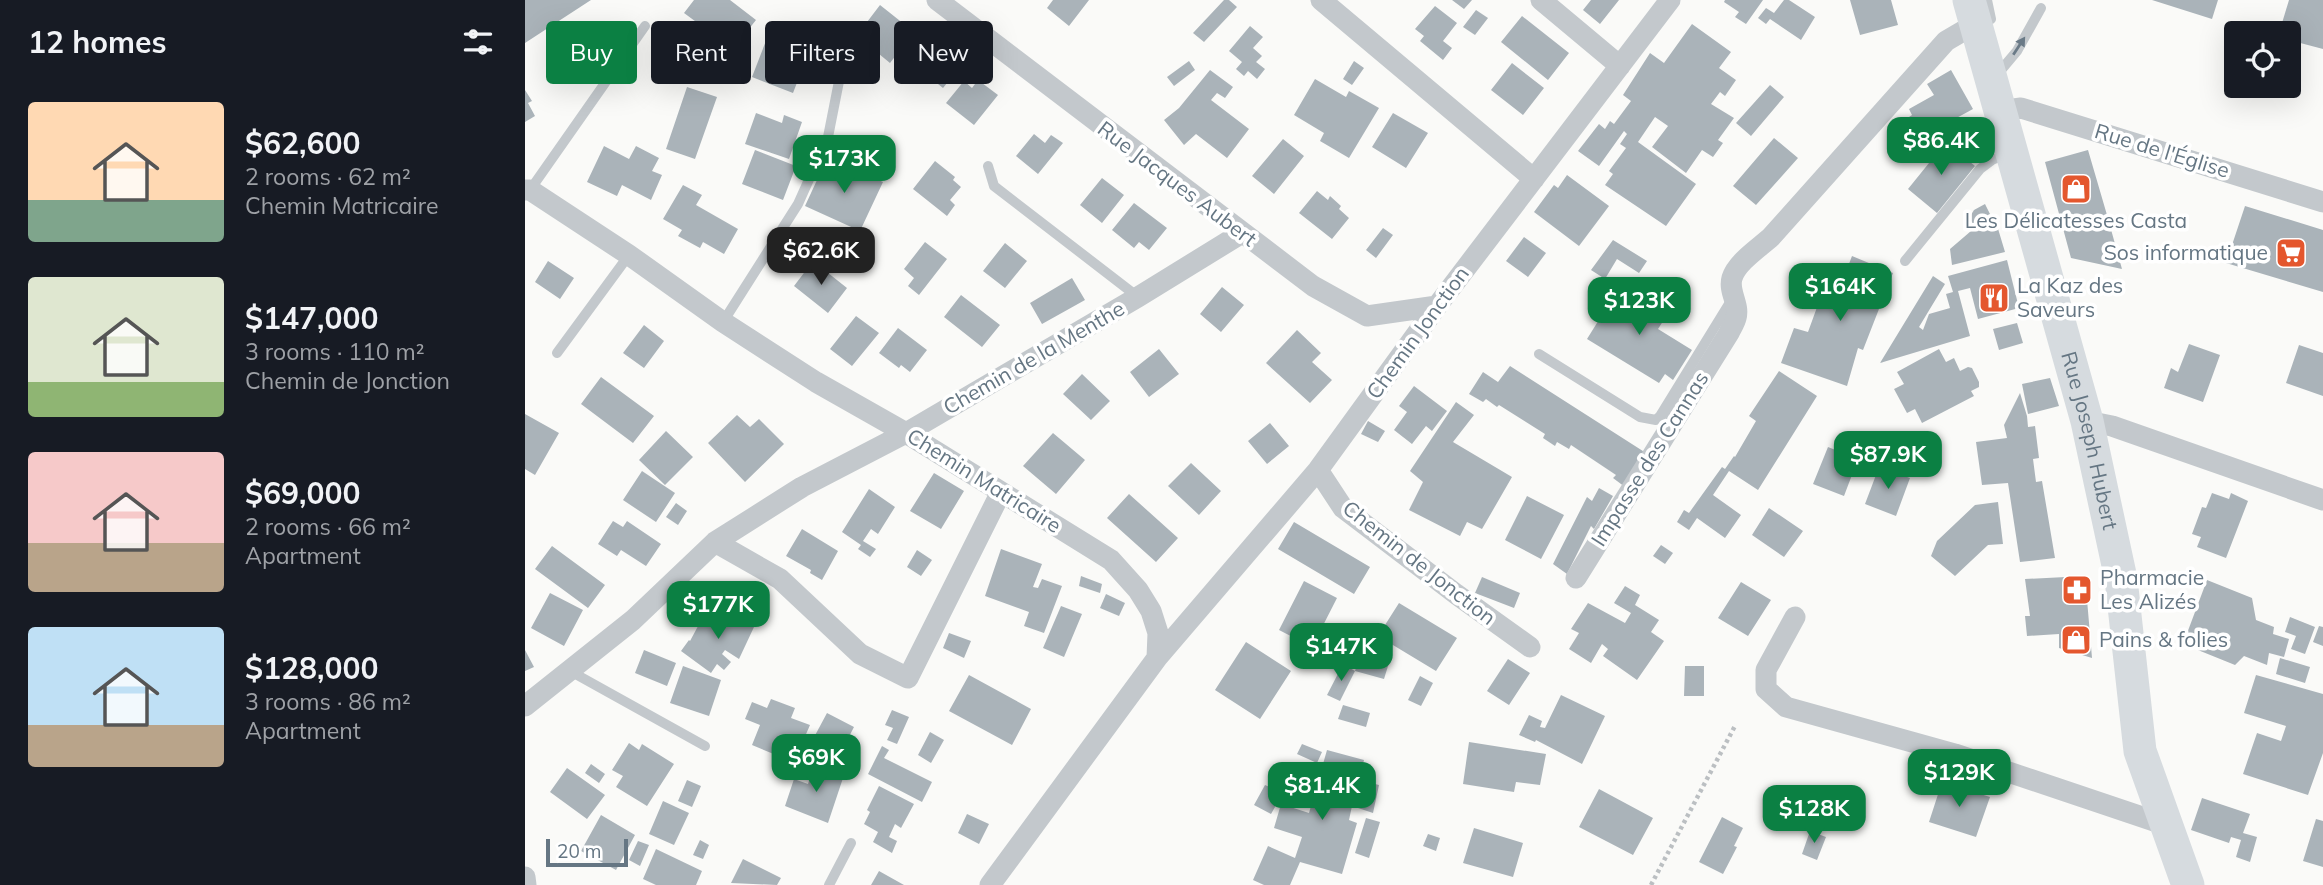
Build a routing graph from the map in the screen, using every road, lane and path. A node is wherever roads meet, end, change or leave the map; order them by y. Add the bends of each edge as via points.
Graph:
1 (937, 0) edge
2 (1321, 0) edge
3 (1541, 0) edge
4 (1670, 0) edge
5 (2041, 8) dead end
6 (645, 26) dead end
7 (1988, 47) edge
8 (1620, 66) junction
9 (838, 84) edge
10 (2010, 152) junction
11 (988, 166) dead end
12 (1534, 179) junction
13 (527, 190) edge
14 (2323, 202) edge
15 (1242, 233) junction
16 (629, 255) junction
17 (1905, 261) dead end
18 (1734, 296) junction
19 (1138, 297) junction
20 (1437, 306) junction
21 (723, 322) junction
22 (557, 354) dead end
23 (1539, 354) dead end
24 (2087, 421) junction
25 (906, 433) junction
26 (1318, 470) junction
27 (1000, 492) junction
28 (2323, 500) edge
29 (715, 542) junction
30 (1576, 578) dead end
31 (1795, 617) dead end
32 (1530, 647) dead end
33 (1157, 658) junction
34 (570, 671) junction
35 (525, 706) edge
36 (1736, 724) dead end
37 (705, 746) dead end
38 (2167, 825) junction
39 (851, 843) dead end
40 (525, 877) edge
41 (526, 885) edge
42 (829, 885) edge
43 (990, 885) edge
44 (1651, 885) edge
45 (2188, 885) edge

1 - 15 street, Rue Jacques Aubert
2 - 12 street
3 - 8 street
4 - 8 street, Chemin Jonction
7 -> 5 lane via 2017,51
6 - 13 lane
7 - 10 main road, Rue Joseph Hubert
7 - 14 street, Rue de l'Église via 2021,108
7 - 18 street, Impasse des Cannas via 1946,41 1771,237 1739,266 1732,278
8 - 12 street, Chemin Jonction
9 - 21 lane via 828,137 798,204
10 - 17 lane via 1980,169
10 - 24 main road, Rue Joseph Hubert
11 - 19 lane via 994,186
12 - 20 street, Chemin Jonction
13 - 16 street, Chemin Matricaire
15 - 19 street, Chemin de la Menthe
15 - 20 street, Rue Jacques Aubert via 1313,286 1367,316
16 - 21 street, Chemin Matricaire
16 - 22 lane
18 - 23 lane via 1655,420 1640,417
18 - 30 street, Impasse des Cannas via 1737,316 1729,333
19 - 25 street, Chemin de la Menthe
20 - 26 street, Chemin Jonction
21 - 25 street, Chemin Matricaire
24 - 28 street
24 - 38 main road, Rue Joseph Hubert via 2121,579 2140,751
25 - 27 street, Chemin Matricaire
25 - 29 street, Chemin de la Menthe via 802,487
26 - 32 street, Chemin de Jonction via 1343,508
26 - 33 street, Chemin Jonction
27 - 29 street via 908,678 860,654 780,579
27 - 33 street, Chemin Matricaire via 1111,560 1151,611 1158,633
29 - 34 street, Chemin de la Menthe via 633,620
31 - 38 street via 1766,670 1766,689 1786,707 1955,754
33 - 43 street
34 - 35 street, Chemin de la Menthe
34 - 37 lane
36 - 44 path
38 - 45 main road, Rue Joseph Hubert
39 - 42 lane
40 - 41 street

